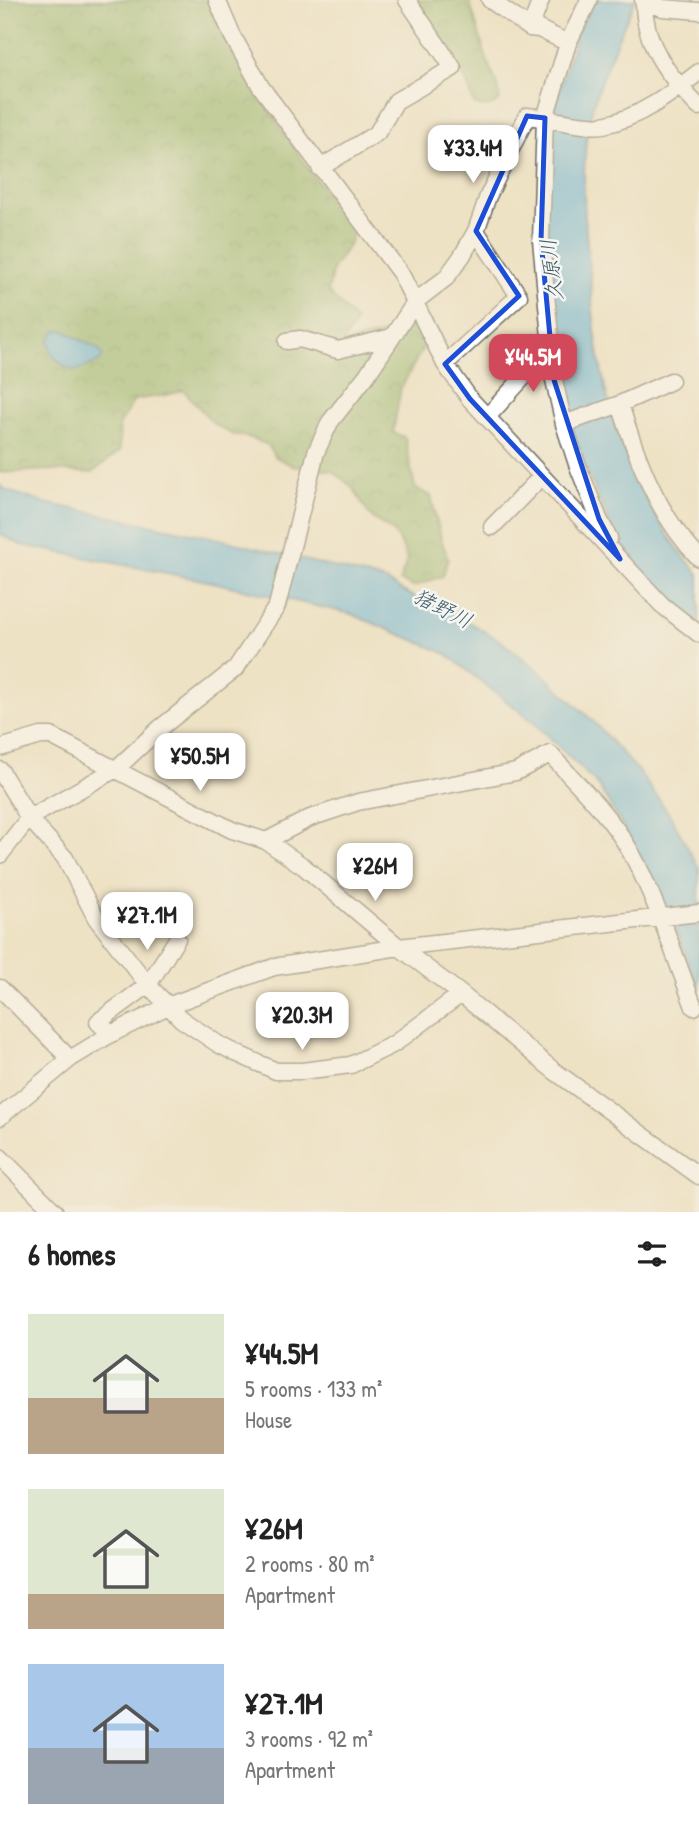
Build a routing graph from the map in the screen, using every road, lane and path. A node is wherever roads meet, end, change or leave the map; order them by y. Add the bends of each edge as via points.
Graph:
1 (218, 0) edge
2 (407, 0) edge
3 (489, 0) edge
4 (541, 0) edge
5 (589, 0) edge
6 (644, 1) edge
7 (699, 11) edge
8 (530, 27) junction
9 (568, 43) junction
10 (699, 72) edge
11 (680, 88) junction
12 (699, 107) edge
13 (545, 118) junction
14 (320, 168) junction
15 (476, 231) junction
16 (416, 301) junction
17 (392, 337) junction
18 (287, 341) dead end
19 (551, 347) junction
20 (445, 364) junction
21 (671, 381) dead end
22 (620, 404) junction
23 (488, 417) junction
24 (564, 424) junction
25 (542, 476) junction
26 (492, 527) dead end
27 (699, 558) edge
28 (620, 559) junction
29 (699, 634) edge
30 (0, 748) edge
31 (116, 769) junction
32 (0, 770) edge
33 (30, 818) junction
34 (266, 841) junction
35 (0, 855) edge
36 (699, 913) edge
37 (654, 917) junction
38 (177, 939) dead end
39 (398, 947) junction
40 (148, 985) junction
41 (0, 988) edge
42 (461, 994) junction
43 (170, 1005) junction
44 (694, 1007) dead end
45 (111, 1034) junction
46 (70, 1059) junction
47 (0, 1117) edge
48 (0, 1157) edge
49 (699, 1176) edge
50 (55, 1212) edge

1 - 14 street via 261,87
2 - 14 street via 453,68 396,101 377,133
3 - 8 street
4 - 8 street
5 - 9 street
6 - 7 street
6 - 11 street via 651,43
8 - 9 street
9 - 13 street
10 - 11 street
11 - 12 street
11 - 13 street via 625,118 602,125
13 - 15 street via 527,116
13 - 19 street via 541,240
14 - 16 street via 401,274
15 - 16 street via 446,278
15 - 20 street via 519,296
16 - 17 street
16 - 20 street
17 - 18 street via 338,350 299,339
17 - 31 street via 316,452 278,601 236,668
19 - 23 street
19 - 24 street
20 - 23 street
21 - 22 street
22 - 24 street
22 - 27 street via 658,502
23 - 25 street
24 - 28 street via 599,519
25 - 26 street
25 - 28 street
28 - 29 street via 662,606
30 - 31 street via 51,736
31 - 33 street
31 - 34 street via 232,830
32 - 33 street
33 - 35 street
33 - 40 street via 65,858 96,918
34 - 37 street via 310,818 358,803 516,772 550,754 629,849
34 - 39 street via 303,866
36 - 37 street
37 - 39 street
37 - 44 street
38 - 40 street
39 - 42 street
39 - 43 street via 274,967
40 - 43 street
40 - 45 street via 99,1022
41 - 46 street
42 - 43 street via 394,1044 351,1065 302,1071 276,1071 238,1054 181,1019
42 - 49 street via 553,1070
43 - 45 street
45 - 46 street
46 - 47 street
48 - 50 street

